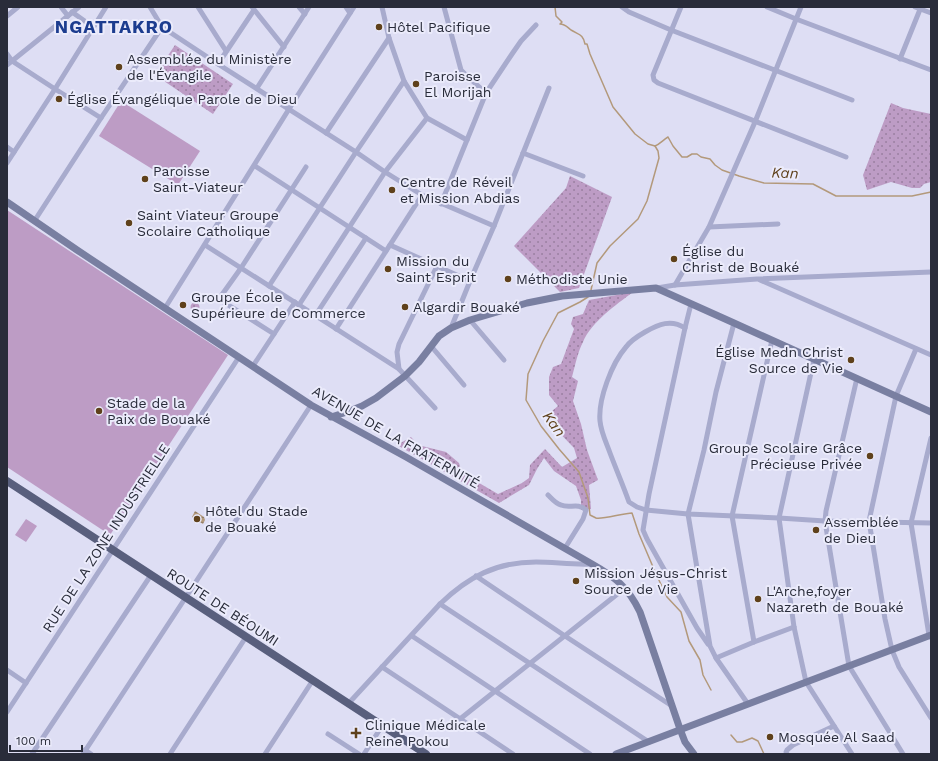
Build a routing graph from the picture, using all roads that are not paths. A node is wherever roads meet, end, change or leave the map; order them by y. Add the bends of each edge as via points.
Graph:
1 (18, 7) edge
2 (61, 7) edge
3 (79, 7) edge
4 (106, 7) edge
5 (150, 7) edge
6 (198, 7) edge
7 (299, 7) edge
8 (309, 7) edge
9 (346, 7) edge
10 (354, 7) edge
11 (382, 7) edge
12 (444, 7) edge
13 (622, 7) edge
14 (681, 7) edge
15 (767, 7) edge
16 (801, 7) edge
17 (253, 8) edge
18 (918, 8) edge
19 (72, 12) junction
20 (350, 13) junction
21 (931, 13) edge
22 (305, 14) junction
23 (7, 16) edge
24 (68, 16) junction
25 (796, 19) junction
26 (536, 25) dead end
27 (93, 27) junction
28 (162, 27) junction
29 (671, 30) junction
30 (389, 38) junction
31 (284, 47) junction
32 (226, 51) junction
33 (7, 54) edge
34 (900, 59) junction
35 (12, 61) junction
36 (218, 64) junction
37 (7, 65) edge
38 (776, 70) junction
39 (931, 70) edge
40 (404, 82) junction
41 (257, 88) junction
42 (549, 88) dead end
43 (55, 89) junction
44 (486, 93) junction
45 (852, 100) dead end
46 (289, 109) junction
47 (101, 118) junction
48 (427, 118) junction
49 (755, 122) junction
50 (326, 133) junction
51 (467, 140) junction
52 (7, 147) edge
53 (14, 152) junction
54 (356, 152) junction
55 (523, 153) junction
56 (846, 157) dead end
57 (7, 163) edge
58 (255, 166) junction
59 (306, 167) dead end
60 (386, 172) junction
61 (583, 176) dead end
62 (292, 190) junction
63 (422, 195) junction
64 (7, 202) edge
65 (441, 204) junction
66 (320, 208) junction
67 (35, 220) junction
68 (778, 224) dead end
69 (494, 226) junction
70 (349, 227) junction
71 (709, 227) junction
72 (366, 238) junction
73 (205, 245) junction
74 (390, 245) junction
75 (386, 251) junction
76 (438, 266) junction
77 (241, 268) junction
78 (931, 272) edge
79 (757, 279) junction
80 (470, 281) junction
81 (675, 285) junction
82 (269, 286) junction
83 (656, 288) junction
84 (297, 304) junction
85 (692, 304) junction
86 (165, 308) junction
87 (315, 316) junction
88 (470, 320) junction
89 (734, 322) junction
90 (451, 328) junction
91 (685, 328) junction
92 (336, 329) junction
93 (274, 334) junction
94 (772, 340) junction
95 (431, 346) junction
96 (916, 349) junction
97 (931, 355) edge
98 (239, 357) junction
99 (814, 358) junction
100 (504, 360) dead end
101 (253, 366) junction
102 (399, 369) junction
103 (405, 376) junction
104 (857, 378) junction
105 (464, 384) dead end
106 (896, 396) junction
107 (311, 405) junction
108 (436, 408) dead end
109 (931, 412) edge
110 (331, 417) junction
111 (931, 438) edge
112 (7, 481) edge
113 (548, 495) dead end
114 (646, 510) junction
115 (688, 514) junction
116 (732, 516) junction
117 (779, 518) junction
118 (825, 521) junction
119 (869, 521) junction
120 (911, 523) junction
121 (931, 523) edge
122 (565, 548) junction
123 (113, 550) junction
124 (592, 564) junction
125 (151, 575) junction
126 (476, 576) junction
127 (625, 588) junction
128 (186, 597) junction
129 (440, 604) junction
130 (794, 627) junction
131 (412, 636) junction
132 (565, 636) junction
133 (930, 636) edge
134 (246, 637) junction
135 (754, 642) junction
136 (710, 646) junction
137 (892, 650) junction
138 (716, 658) junction
139 (530, 663) junction
140 (849, 666) junction
141 (382, 667) junction
142 (7, 670) edge
143 (313, 680) junction
144 (806, 682) junction
145 (26, 683) junction
146 (495, 691) junction
147 (348, 704) junction
148 (748, 704) junction
149 (673, 707) junction
150 (7, 712) edge
151 (931, 718) edge
152 (460, 719) junction
153 (382, 726) junction
154 (834, 726) junction
155 (680, 729) junction
156 (328, 734) dead end
157 (649, 742) junction
158 (84, 752) edge
159 (32, 754) edge
160 (91, 754) edge
161 (170, 754) edge
162 (265, 754) edge
163 (359, 754) edge
164 (364, 754) edge
165 (426, 754) edge
166 (513, 754) edge
167 (590, 754) edge
168 (616, 754) edge
169 (694, 754) edge
170 (787, 754) edge
171 (852, 754) edge
172 (903, 754) edge

1 - 23 street
2 - 24 street
3 - 19 street
4 - 27 street
5 - 28 street
6 - 32 street
7 - 22 street
8 - 22 street
9 - 20 street
10 - 20 street
11 - 30 street
12 - 44 street via 461,70
13 - 29 street
14 - 29 street
15 - 25 street
16 - 25 street
17 - 31 street
17 - 32 street
18 - 21 street
18 - 34 street
19 - 24 street
19 - 27 street
20 - 46 street
22 - 31 street
24 - 35 street
25 - 34 street
25 - 38 street
26 - 44 street via 512,54
27 - 43 street
28 - 36 street
28 - 47 street
29 - 38 street
29 - 49 street via 653,75 654,80
30 - 40 street
30 - 50 street
31 - 41 street
32 - 36 street
33 - 35 street
34 - 39 street
35 - 37 street
35 - 43 street
36 - 41 street
38 - 45 street
38 - 49 street
40 - 48 street
40 - 54 street
41 - 46 street
42 - 55 street
43 - 47 street
43 - 53 street
44 - 51 street
46 - 50 street
46 - 58 street
47 - 67 street
48 - 51 street
48 - 60 street
49 - 56 street
49 - 71 street
50 - 54 street
51 - 65 street
52 - 53 street
53 - 57 street
54 - 60 street
54 - 66 street
55 - 61 street
55 - 69 street
58 - 62 street
58 - 73 street
59 - 62 street
60 - 63 street
60 - 70 street
62 - 66 street
62 - 77 street
63 - 65 street
63 - 74 street
64 - 67 street, AVENUE DE LA FRATERNITÉ
65 - 69 street
66 - 70 street
66 - 82 street
67 - 86 street, AVENUE DE LA FRATERNITÉ
68 - 71 street
69 - 80 street
70 - 72 street
70 - 84 street
71 - 81 street
72 - 75 street
72 - 87 street
73 - 77 street
73 - 86 street
74 - 75 street
74 - 76 street
75 - 92 street
76 - 80 street
76 - 102 street via 399,344
77 - 82 street
77 - 93 street via 220,298
78 - 79 street
79 - 81 street
79 - 96 street
80 - 90 street
81 - 83 street
82 - 84 street
83 - 85 street
83 - 88 street via 562,296
84 - 87 street
84 - 93 street
85 - 89 street
85 - 91 street
86 - 98 street, AVENUE DE LA FRATERNITÉ
87 - 92 street
88 - 90 street
88 - 100 street
89 - 94 street
89 - 115 street
90 - 95 street via 439,336
91 - 114 street
91 - 114 street via 668,323 635,338 616,361 603,395 600,420 618,474 629,502
92 - 102 street
93 - 101 street
94 - 99 street
94 - 116 street
95 - 103 street
95 - 105 street
96 - 97 street
96 - 106 street
98 - 101 street, AVENUE DE LA FRATERNITÉ
98 - 123 street, RUE DE LA ZONE INDUSTRIELLE
99 - 104 street
99 - 117 street
101 - 107 street, AVENUE DE LA FRATERNITÉ
102 - 103 street
103 - 108 street
103 - 110 street via 362,406
104 - 106 street
104 - 118 street
106 - 109 street
106 - 119 street
107 - 110 street, AVENUE DE LA FRATERNITÉ
107 - 128 street
110 - 122 street, AVENUE DE LA FRATERNITÉ
111 - 120 street
112 - 123 main road, ROUTE DE BÉOUMI
113 - 122 street via 562,506 576,505 586,510
114 - 115 street
114 - 136 street via 644,534 697,628
115 - 116 street
115 - 136 street
116 - 117 street
116 - 135 street
117 - 118 street
117 - 130 street
118 - 119 street
118 - 140 street
119 - 120 street
119 - 137 street
120 - 121 street
120 - 133 street
122 - 124 street, AVENUE DE LA FRATERNITÉ
123 - 125 main road, ROUTE DE BÉOUMI
123 - 145 street, RUE DE LA ZONE INDUSTRIELLE
124 - 126 street via 518,563 501,566
124 - 127 street, AVENUE DE LA FRATERNITÉ
125 - 128 main road, ROUTE DE BÉOUMI
125 - 159 street
126 - 129 street
126 - 132 street
127 - 132 street
127 - 149 street, AVENUE DE LA FRATERNITÉ via 640,612
128 - 134 main road, ROUTE DE BÉOUMI
128 - 158 street
129 - 131 street
129 - 139 street
130 - 135 street
130 - 144 street
131 - 141 street
131 - 146 street
132 - 139 street
132 - 149 street
133 - 137 street
134 - 143 main road, ROUTE DE BÉOUMI
134 - 161 street
135 - 138 street
136 - 138 street
137 - 140 street
137 - 151 street via 899,667
138 - 148 street
139 - 146 street
139 - 157 street
140 - 144 street
140 - 172 street
141 - 147 street
141 - 152 street
142 - 145 street
143 - 147 main road, ROUTE DE BÉOUMI
143 - 162 street
144 - 148 street
144 - 154 street
145 - 150 street, RUE DE LA ZONE INDUSTRIELLE
146 - 152 street
146 - 167 street
147 - 153 main road, ROUTE DE BÉOUMI
148 - 155 street
149 - 155 street, AVENUE DE LA FRATERNITÉ
152 - 166 street
153 - 164 street
153 - 165 main road, ROUTE DE BÉOUMI
154 - 170 street via 793,744 787,750
154 - 171 street
155 - 157 street
155 - 169 street, AVENUE DE LA FRATERNITÉ
156 - 163 street
157 - 168 street
158 - 160 street

